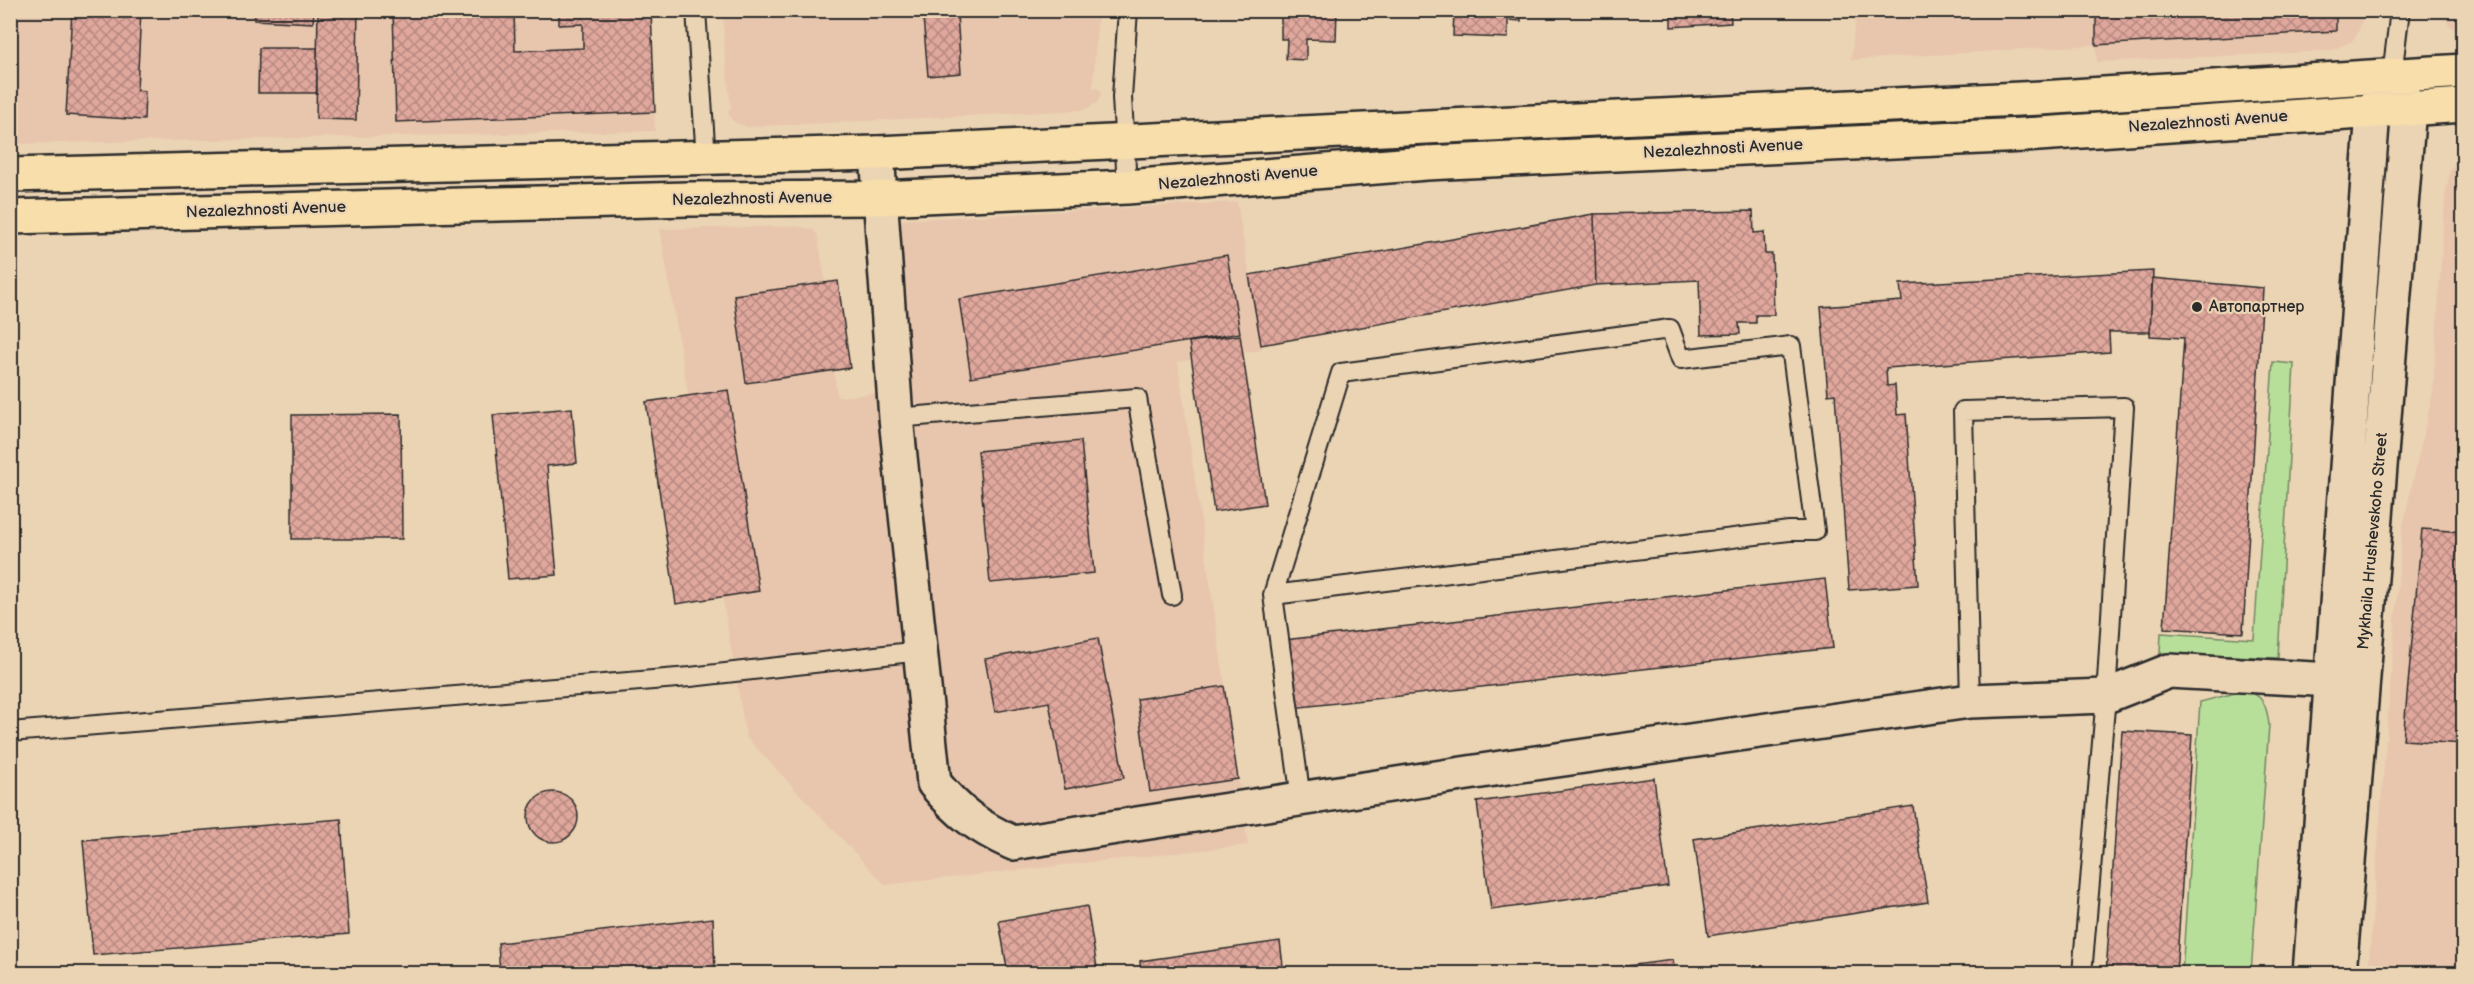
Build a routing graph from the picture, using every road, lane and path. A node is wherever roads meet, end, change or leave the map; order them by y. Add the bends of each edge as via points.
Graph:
1 (696, 10) edge
2 (1128, 10) edge
3 (2400, 10) edge
4 (2463, 70) edge
5 (2392, 75) junction
6 (2463, 105) edge
7 (2409, 108) junction
8 (2373, 111) junction
9 (1124, 142) junction
10 (878, 153) junction
11 (706, 159) junction
12 (10, 175) edge
13 (1127, 187) junction
14 (879, 198) junction
15 (10, 217) edge
16 (896, 417) junction
17 (1172, 595) dead end
18 (1274, 595) junction
19 (920, 651) junction
20 (2332, 680) junction
21 (2106, 696) junction
22 (1970, 701) junction
23 (10, 732) edge
24 (1300, 799) junction
25 (2082, 974) edge
26 (2310, 974) edge
27 (2339, 974) edge

1 - 11 lane
2 - 9 lane via 1122,98
3 - 5 lane
4 - 5 main road, Nezalezhnosti Avenue
5 - 7 street
5 - 8 street
5 - 9 main road, Nezalezhnosti Avenue via 2041,98
6 - 7 main road, Nezalezhnosti Avenue
7 - 8 main road, Nezalezhnosti Avenue
7 - 27 street, Mykhaila Hrushevskoho Street
8 - 13 main road, Nezalezhnosti Avenue via 2024,135 1426,163
8 - 20 street, Mykhaila Hrushevskoho Street
9 - 10 main road, Nezalezhnosti Avenue
9 - 13 lane
10 - 11 main road, Nezalezhnosti Avenue
10 - 14 street
11 - 12 main road, Nezalezhnosti Avenue
13 - 14 main road, Nezalezhnosti Avenue
14 - 15 main road, Nezalezhnosti Avenue via 688,199
14 - 16 street
16 - 17 lane via 1137,398
16 - 19 street
18 - 18 lane via 1341,373 1670,329 1680,359 1791,346 1815,531 1789,531
18 - 24 lane
19 - 23 lane via 690,677
19 - 24 street via 934,783 982,829 1013,843
20 - 21 street via 2169,671
20 - 26 street, Mykhaila Hrushevskoho Street
21 - 22 street
21 - 22 lane via 2124,407 1963,411
21 - 25 lane
22 - 24 street

